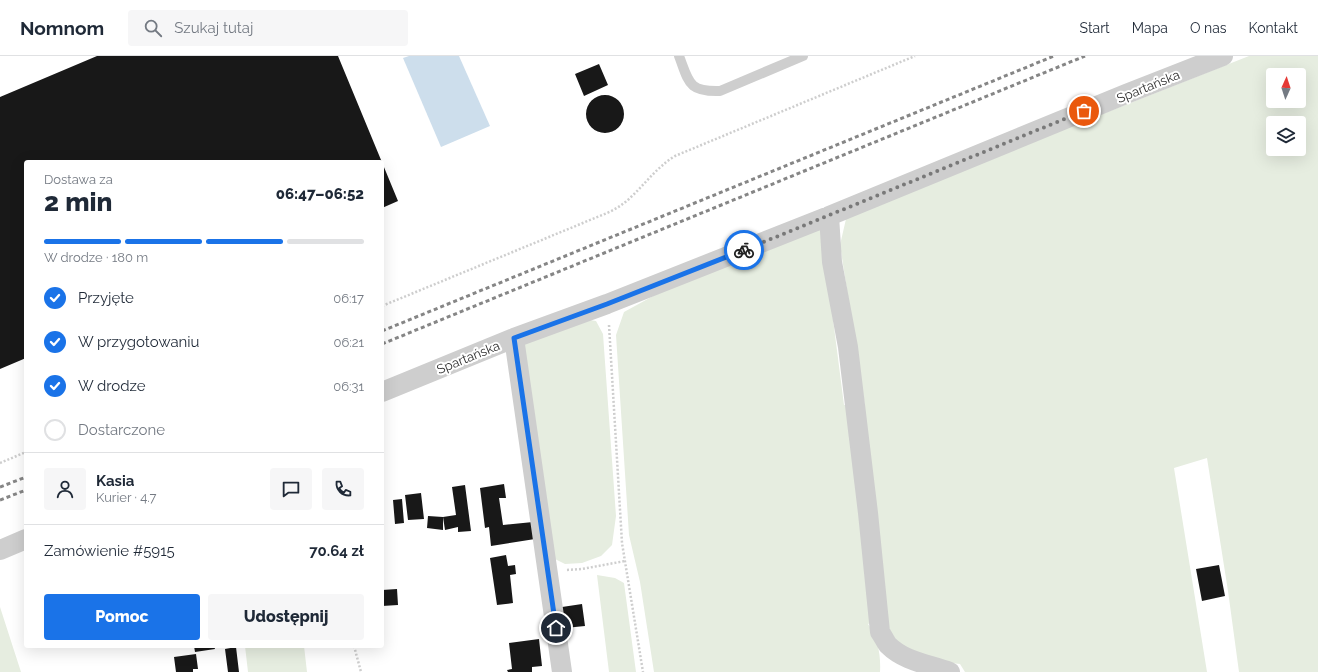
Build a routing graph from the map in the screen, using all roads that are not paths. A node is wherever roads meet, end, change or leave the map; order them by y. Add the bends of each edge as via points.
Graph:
1 (679, 56) edge
2 (803, 56) edge
3 (1223, 56) edge
4 (829, 216) junction
5 (514, 338) junction
6 (384, 391) edge
7 (24, 540) edge
8 (0, 550) edge
9 (562, 672) edge
10 (950, 672) edge

1 - 2 lane via 689,80 697,89 706,92 720,91
3 - 4 street, Spartańska
4 - 5 street, Spartańska
4 - 10 street via 832,262 848,347 880,632 888,645 900,654 917,663
5 - 6 street, Spartańska
5 - 9 street
7 - 8 street

